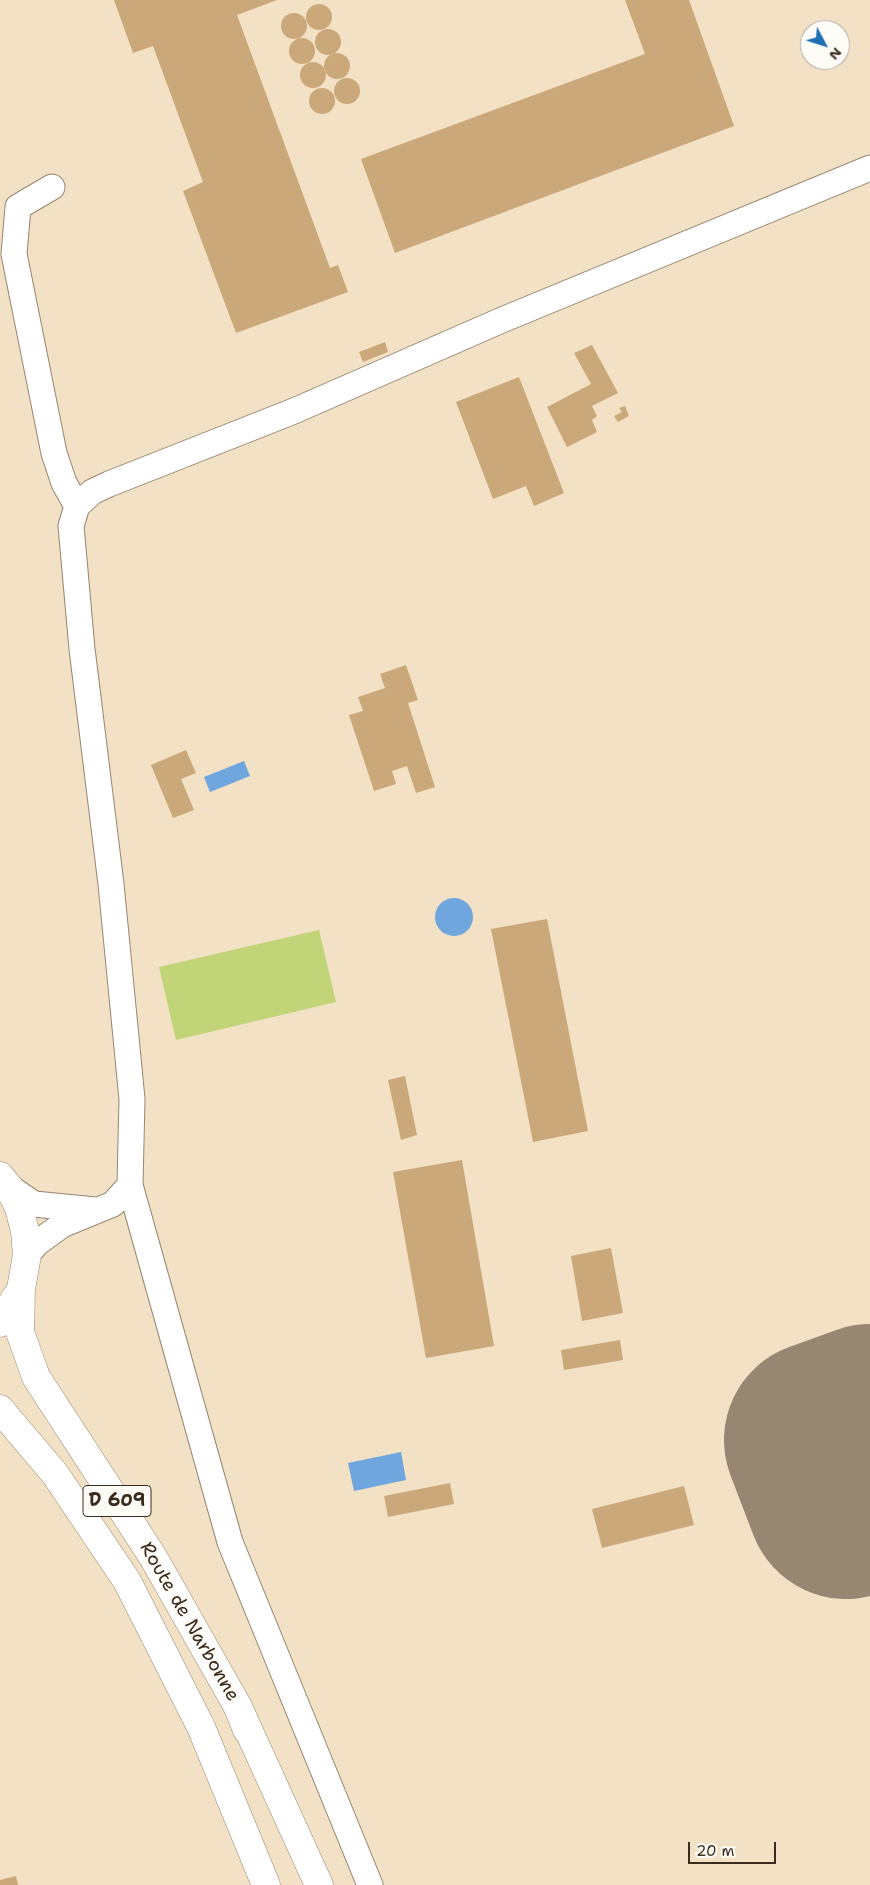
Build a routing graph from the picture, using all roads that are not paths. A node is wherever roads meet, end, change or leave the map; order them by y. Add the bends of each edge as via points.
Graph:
1 (870, 168) edge
2 (52, 187) dead end
3 (77, 506) junction
4 (4, 1181) edge
5 (130, 1185) junction
6 (100, 1210) junction
7 (27, 1255) junction
8 (21, 1289) junction
9 (0, 1323) edge
10 (0, 1409) edge
11 (238, 1707) junction
12 (266, 1885) edge
13 (307, 1885) edge
14 (319, 1885) edge
15 (370, 1885) edge

1 - 3 street via 502,320 294,411 109,484 92,492
2 - 3 street via 18,206 14,254 54,453 64,483
3 - 5 street via 71,526 82,649 111,884 132,1099
4 - 6 street via 34,1204
4 - 7 main road via 20,1208 26,1231
5 - 6 street via 113,1204
5 - 15 street via 230,1542
6 - 7 street via 62,1225 37,1243
7 - 8 main road
8 - 9 main road
8 - 11 main road, Route de Narbonne / D 609 via 20,1332 36,1377 153,1556
10 - 12 main road, Route de Narbonne / D 609 via 55,1474 127,1581 202,1727
11 - 13 main road, Route de Narbonne / D 609
11 - 14 main road

